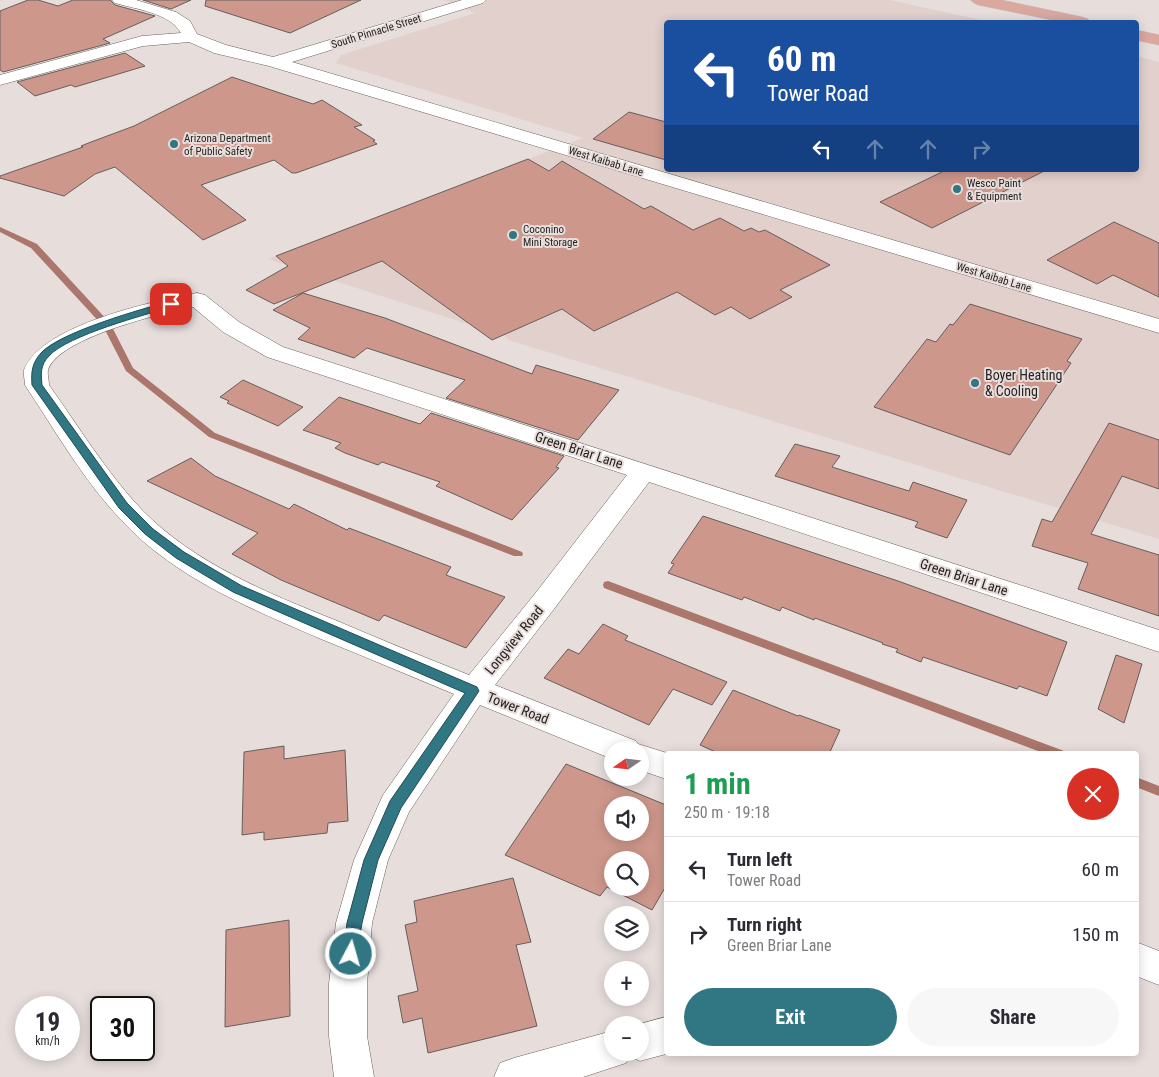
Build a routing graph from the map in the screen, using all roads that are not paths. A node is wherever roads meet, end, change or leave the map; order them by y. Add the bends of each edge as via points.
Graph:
1 (120, 0) edge
2 (478, 0) edge
3 (979, 0) edge
4 (1073, 20) edge
5 (1139, 36) edge
6 (192, 37) junction
7 (1159, 40) edge
8 (274, 62) junction
9 (0, 80) edge
10 (1159, 326) edge
11 (37, 385) joint
12 (643, 471) junction
13 (1159, 642) edge
14 (473, 691) junction
15 (604, 742) edge
16 (649, 759) edge
17 (664, 765) edge
18 (1139, 960) edge
19 (1159, 968) edge
20 (664, 1036) edge
21 (649, 1040) edge
22 (604, 1052) edge
23 (354, 1077) edge
24 (514, 1077) edge

1 - 6 street, West Kaibab Lane via 170,15 184,24
2 - 8 street, South Pinnacle Street
3 - 4 main road
5 - 7 main road
6 - 8 street, West Kaibab Lane
6 - 9 street via 142,42
8 - 10 street, West Kaibab Lane
11 - 12 street, Green Briar Lane via 35,370 44,355 63,341 125,318 197,300 231,328 275,352
11 - 14 street, Tower Road via 123,506 149,532 180,555 254,598
12 - 13 street, Green Briar Lane
12 - 14 street, Longview Road
14 - 15 street, Tower Road
14 - 23 street, Longview Road via 395,805 371,860 354,923 348,984 348,1036
16 - 17 street
18 - 19 street
20 - 21 street
22 - 24 street

